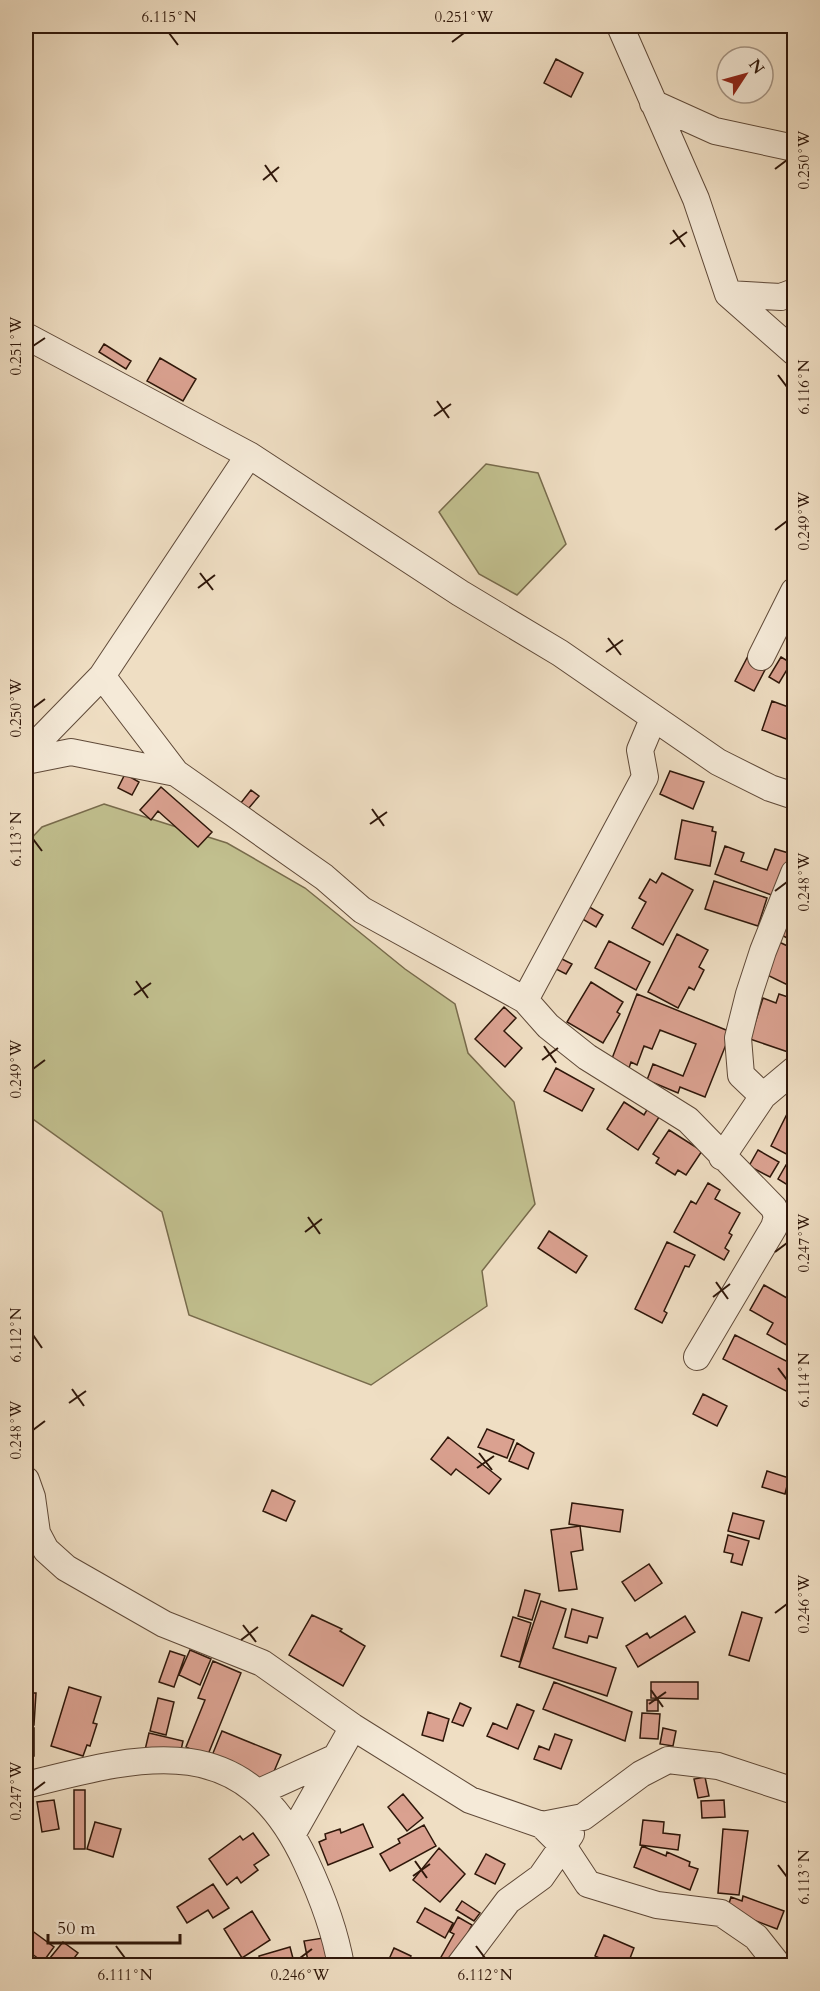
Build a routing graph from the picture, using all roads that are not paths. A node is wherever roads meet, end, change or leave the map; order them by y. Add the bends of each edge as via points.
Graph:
1 (620, 26) edge
2 (653, 103) junction
3 (795, 148) edge
4 (795, 292) edge
5 (728, 294) junction
6 (26, 336) edge
7 (795, 352) edge
8 (249, 455) junction
9 (795, 591) edge
10 (761, 657) dead end
11 (102, 676) junction
12 (653, 719) junction
13 (26, 754) edge
14 (26, 760) edge
15 (176, 773) junction
16 (795, 796) edge
17 (795, 873) edge
18 (525, 1000) junction
19 (795, 1070) edge
20 (763, 1096) junction
21 (722, 1157) junction
22 (697, 1357) dead end
23 (26, 1480) edge
24 (353, 1727) junction
25 (334, 1758) junction
26 (26, 1785) edge
27 (795, 1791) edge
28 (259, 1792) junction
29 (583, 1817) junction
30 (542, 1825) junction
31 (293, 1833) junction
32 (563, 1846) junction
33 (341, 1965) edge
34 (459, 1965) edge
35 (779, 1965) edge

1 - 2 street
2 - 3 street via 715,131
2 - 5 street via 696,199
4 - 5 street via 781,297
5 - 7 street
6 - 8 street
8 - 11 street
8 - 12 street via 460,593 560,653
9 - 10 street
11 - 13 street
11 - 15 street
12 - 16 street via 718,762
12 - 18 street via 640,750 645,777
14 - 15 street via 71,752
15 - 18 street via 324,877 362,910
17 - 20 street via 763,951 738,1038 741,1075
18 - 21 street via 548,1026 587,1057 688,1120
19 - 20 street
20 - 21 street
21 - 22 street via 774,1208 777,1217
23 - 24 street via 37,1533 46,1550 66,1568 164,1624 262,1663
24 - 25 street
24 - 30 street via 470,1800
25 - 28 street
25 - 31 street
26 - 28 street via 135,1760 211,1765
27 - 29 street via 718,1766 669,1760 641,1774
28 - 31 street
29 - 30 street
29 - 32 street
30 - 32 street
31 - 33 street via 316,1884
32 - 34 street via 541,1876 508,1901
32 - 35 street via 588,1884 657,1905 721,1913 756,1937

